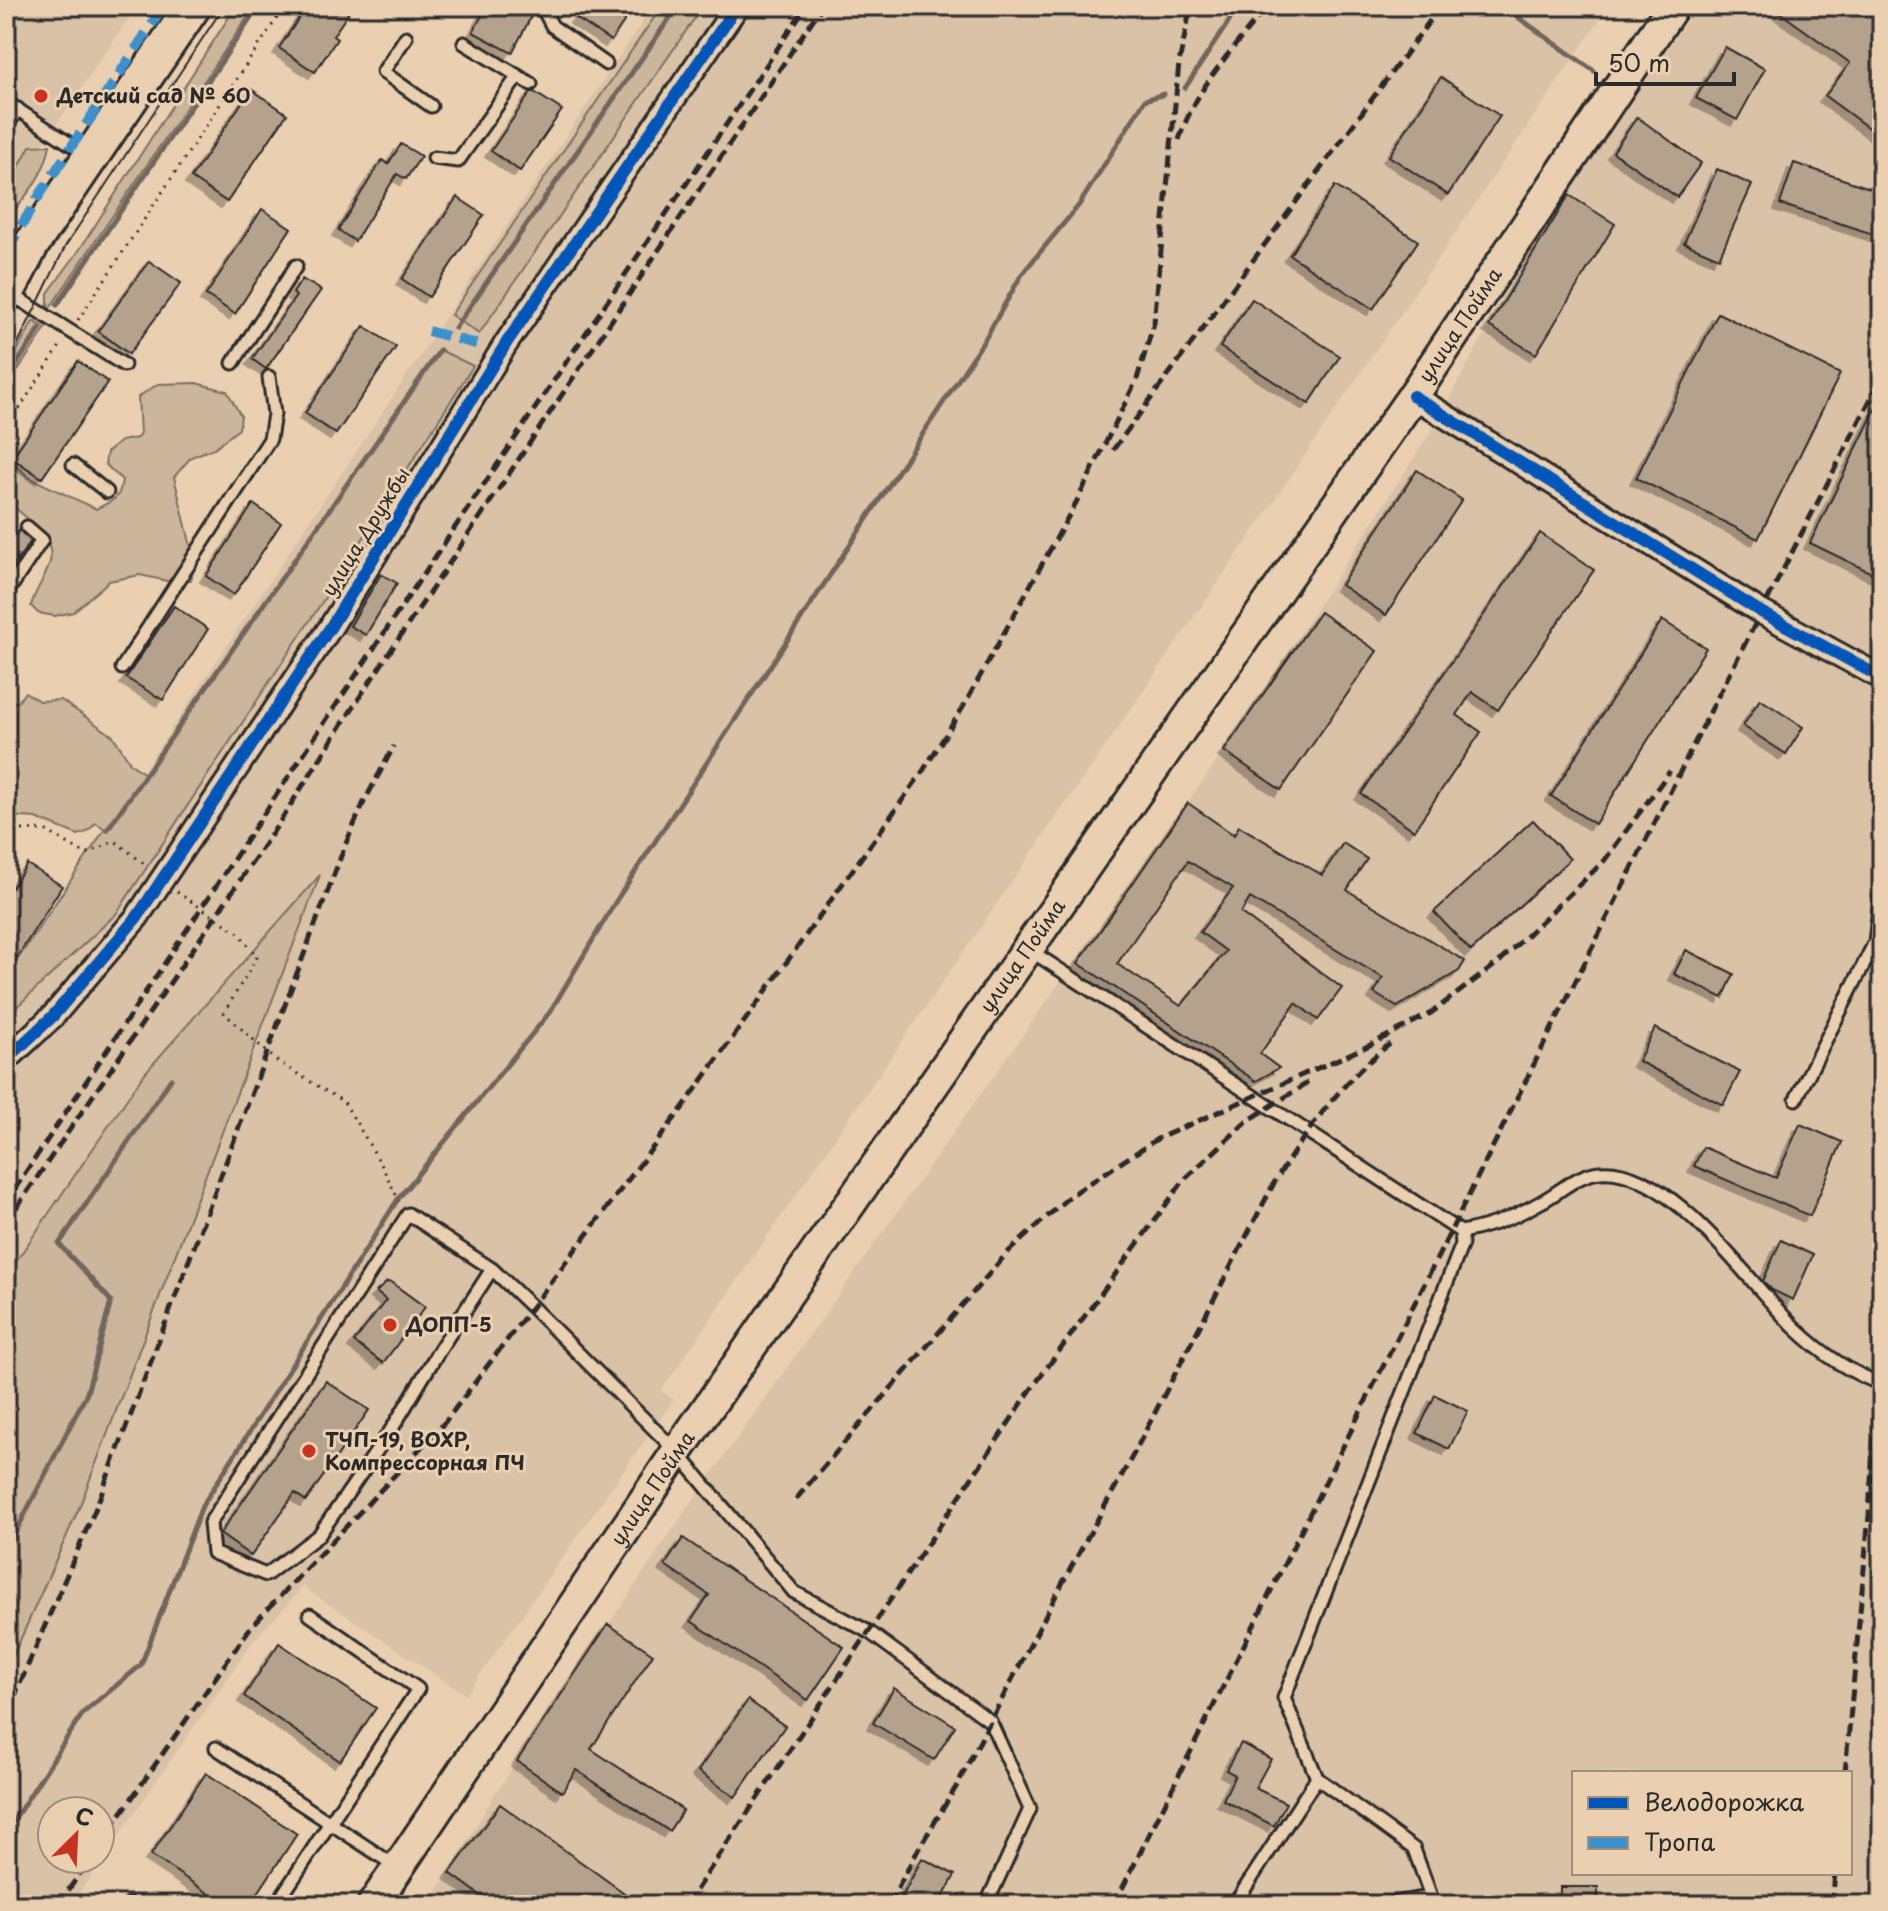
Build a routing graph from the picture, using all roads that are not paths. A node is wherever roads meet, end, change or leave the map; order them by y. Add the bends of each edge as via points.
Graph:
1 (193, 6) edge
2 (737, 6) edge
3 (1673, 6) edge
4 (542, 7) edge
5 (406, 37) dead end
6 (464, 43) dead end
7 (606, 64) dead end
8 (518, 76) junction
9 (531, 84) dead end
10 (6, 102) edge
11 (431, 106) dead end
12 (18, 109) junction
13 (6, 127) edge
14 (91, 158) junction
15 (434, 158) dead end
16 (296, 266) dead end
17 (7, 293) edge
18 (233, 363) dead end
19 (124, 365) dead end
20 (269, 377) dead end
21 (1413, 396) junction
22 (73, 465) dead end
23 (107, 492) dead end
24 (27, 527) dead end
25 (6, 594) edge
26 (122, 668) dead end
27 (1882, 678) edge
28 (1882, 884) edge
29 (1028, 949) junction
30 (6, 1060) edge
31 (1796, 1099) dead end
32 (1461, 1232) junction
33 (492, 1269) junction
34 (1882, 1384) edge
35 (677, 1452) junction
36 (310, 1615) dead end
37 (216, 1748) dead end
38 (1317, 1778) junction
39 (330, 1823) junction
40 (398, 1868) junction
41 (1433, 1901) edge
42 (276, 1905) edge
43 (373, 1905) edge
44 (986, 1905) edge
45 (1234, 1905) edge
46 (1381, 1905) edge

1 - 14 main road
2 - 30 street, улица Дружбы via 507,342 330,628 137,917 53,1016
3 - 21 main road, улица Пойма
4 - 7 lane via 552,26
5 - 11 lane via 383,72
6 - 8 lane
8 - 9 lane
8 - 15 lane via 458,161
10 - 12 lane
12 - 13 lane
12 - 14 lane
14 - 17 main road via 31,245
16 - 18 lane
17 - 19 lane
20 - 26 lane via 274,414 270,439
21 - 27 street via 1761,612
21 - 29 main road, улица Пойма
22 - 23 lane
24 - 25 lane via 42,540
28 - 31 lane via 1875,942
29 - 32 lane
29 - 35 main road, улица Пойма
32 - 34 lane via 1509,1219 1596,1172 1618,1172 1652,1184 1679,1203 1797,1329 1838,1362
32 - 38 lane via 1462,1244 1284,1698
33 - 33 lane via 319,1535 266,1575 213,1553 210,1523 408,1214
33 - 35 lane
35 - 40 main road, улица Пойма
35 - 44 lane via 794,1592 869,1632 990,1721 1030,1809
36 - 39 lane via 418,1689
37 - 39 lane
38 - 41 lane via 1414,1849
38 - 45 lane
39 - 40 lane
39 - 42 lane
40 - 43 main road, улица Пойма
41 - 46 lane

